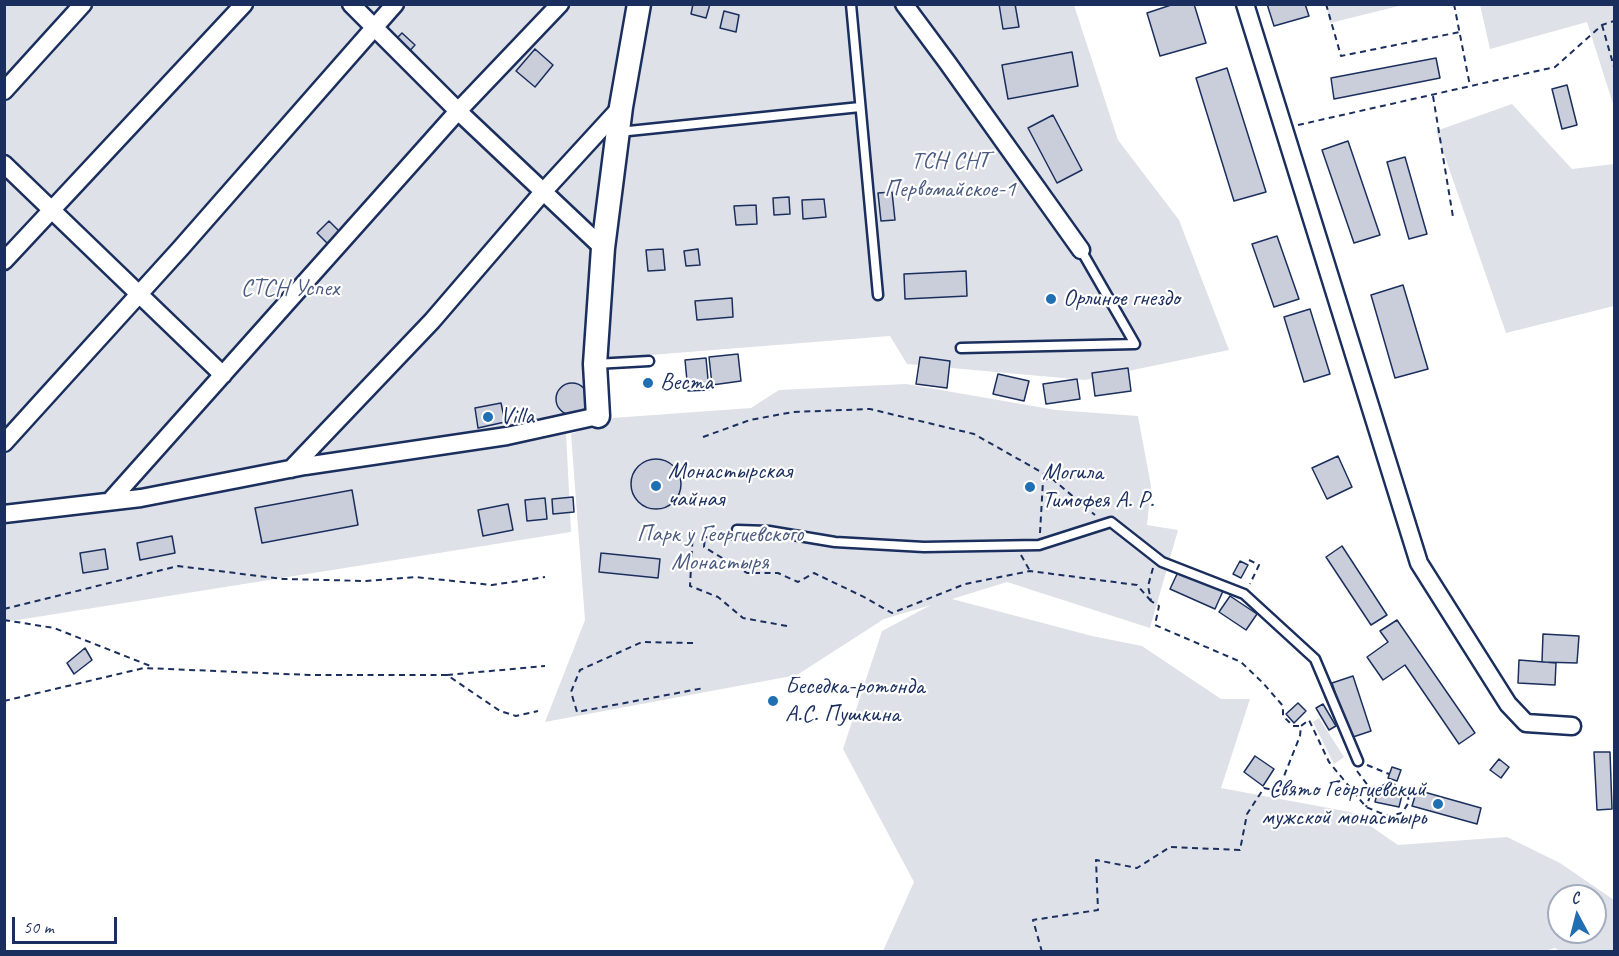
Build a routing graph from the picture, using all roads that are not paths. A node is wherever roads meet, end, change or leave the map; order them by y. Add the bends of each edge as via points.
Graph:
1 (83, 4) edge
2 (244, 4) edge
3 (351, 4) edge
4 (395, 4) edge
5 (560, 4) edge
6 (639, 4) edge
7 (851, 4) edge
8 (904, 4) edge
9 (1245, 4) edge
10 (374, 27) junction
11 (4, 91) edge
12 (860, 106) junction
13 (621, 107) junction
14 (458, 111) junction
15 (618, 132) junction
16 (4, 164) edge
17 (543, 192) junction
18 (51, 210) junction
19 (603, 248) junction
20 (1081, 250) joint
21 (4, 261) edge
22 (139, 294) junction
23 (878, 295) dead end
24 (961, 348) dead end
25 (649, 361) dead end
26 (595, 364) junction
27 (223, 375) junction
28 (598, 416) joint
29 (4, 443) edge
30 (291, 469) junction
31 (110, 501) junction
32 (4, 514) edge
33 (737, 530) dead end
34 (1572, 726) dead end
35 (1358, 761) road end

1 - 11 street
2 - 18 street
3 - 10 street
4 - 10 street
5 - 14 street
6 - 13 main road
7 - 12 lane
8 - 20 street
9 - 34 street via 1419,562 1508,704 1526,723
10 - 14 street
10 - 22 street
12 - 15 lane
12 - 23 lane
13 - 15 main road
13 - 17 street
14 - 17 street
14 - 27 street
15 - 19 main road
16 - 18 street
17 - 19 street
17 - 30 street via 432,321
18 - 21 street
18 - 22 street
19 - 26 main road
20 - 24 lane via 1135,344
22 - 27 street
22 - 29 street
25 - 26 lane
26 - 28 main road
27 - 31 street
28 - 30 street via 507,436
30 - 31 street
31 - 32 street
33 - 35 lane via 835,542 924,547 1039,545 1111,522 1173,567 1244,594 1314,659

